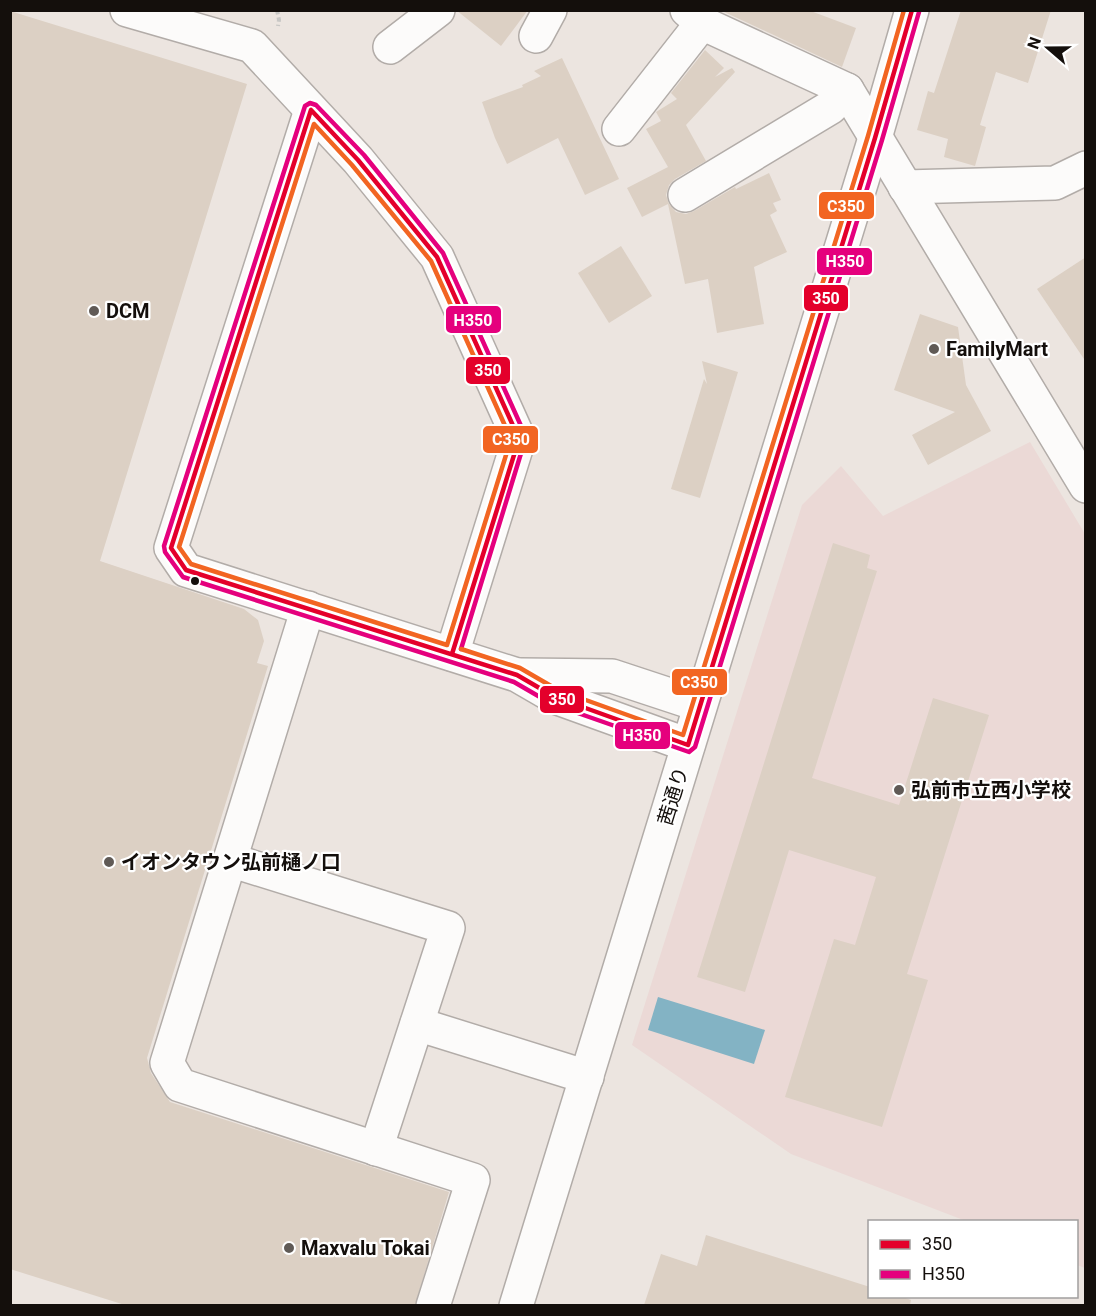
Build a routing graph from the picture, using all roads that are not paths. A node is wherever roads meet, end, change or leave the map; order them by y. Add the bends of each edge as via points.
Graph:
1 (127, 10) edge
2 (438, 10) edge
3 (912, 10) edge
4 (694, 17) edge
5 (390, 47) dead end
6 (847, 90) junction
7 (311, 110) junction
8 (619, 129) dead end
9 (875, 138) junction
10 (1086, 168) edge
11 (905, 187) junction
12 (685, 195) dead end
13 (1086, 486) edge
14 (308, 608) junction
15 (452, 654) junction
16 (517, 675) junction
17 (700, 705) junction
18 (688, 745) junction
19 (230, 860) junction
20 (417, 1024) junction
21 (587, 1077) junction
22 (376, 1149) junction
23 (432, 1305) edge
24 (516, 1305) edge

1 - 7 street via 252,46
2 - 5 street
3 - 9 street, 茜通り
4 - 6 street
4 - 8 street
6 - 9 street
6 - 12 street via 831,107
7 - 14 street via 171,548 186,570
7 - 15 street via 358,160 437,257 519,439
9 - 11 street
9 - 17 street, 茜通り
10 - 11 street via 1055,183
11 - 13 street
14 - 15 street
14 - 19 street
15 - 16 street
16 - 17 street via 612,676
16 - 18 street via 555,697
17 - 18 street, 茜通り
18 - 21 street, 茜通り
19 - 20 street via 448,928
19 - 22 street via 167,1063 180,1085
20 - 21 street
20 - 22 street
21 - 24 street, 茜通り
22 - 23 street via 473,1180

